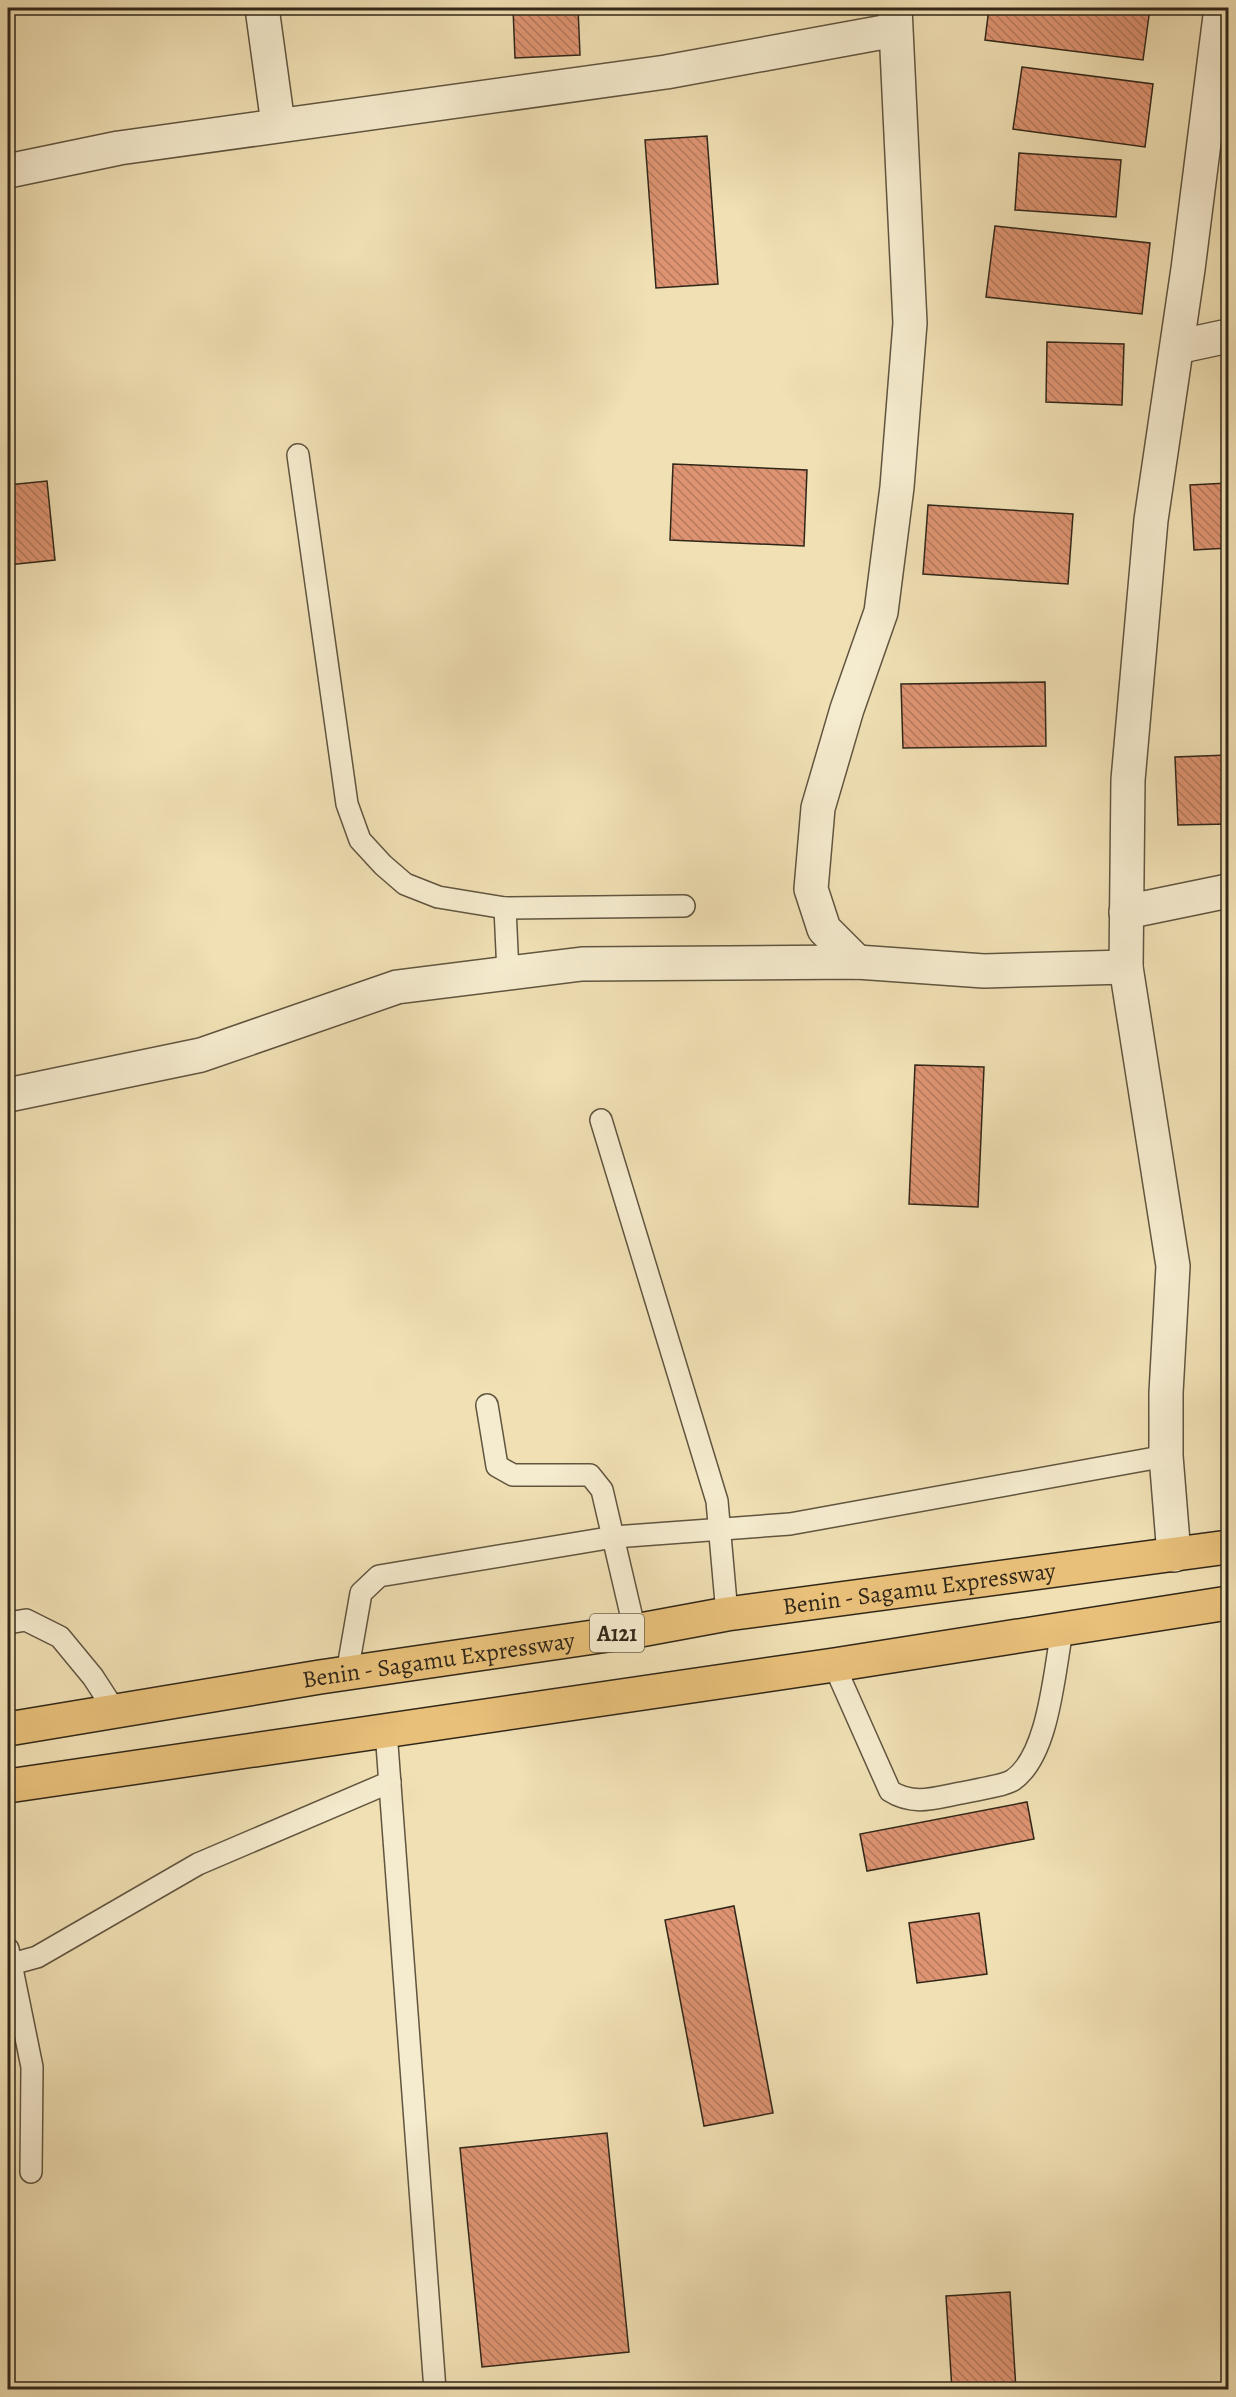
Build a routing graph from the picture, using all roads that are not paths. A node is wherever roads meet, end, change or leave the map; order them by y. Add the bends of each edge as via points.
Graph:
1 (262, 8) edge
2 (1221, 8) edge
3 (895, 19) edge
4 (278, 124) junction
5 (8, 171) edge
6 (1228, 336) edge
7 (1177, 347) junction
8 (298, 455) dead end
9 (1228, 891) edge
10 (684, 906) dead end
11 (505, 908) junction
12 (1126, 912) junction
13 (857, 962) junction
14 (1125, 967) junction
15 (508, 973) junction
16 (8, 1095) edge
17 (601, 1120) dead end
18 (487, 1405) dead end
19 (1166, 1456) junction
20 (720, 1531) junction
21 (614, 1537) junction
22 (1228, 1547) edge
23 (1174, 1555) junction
24 (1228, 1603) edge
25 (727, 1614) junction
26 (8, 1623) edge
27 (635, 1631) junction
28 (1062, 1631) junction
29 (834, 1665) junction
30 (347, 1673) junction
31 (115, 1711) junction
32 (8, 1729) edge
33 (386, 1731) junction
34 (390, 1782) junction
35 (8, 1786) edge
36 (8, 1959) edge
37 (31, 2172) dead end
38 (435, 2390) edge

1 - 4 street
2 - 7 street
3 - 4 street via 666,72
3 - 13 street via 910,323 897,487 881,612 818,808 811,889 824,929
4 - 5 street via 119,148
6 - 7 street
7 - 12 street via 1151,520 1128,780
8 - 11 lane via 347,804 360,840 405,884 438,897
9 - 12 street
10 - 11 lane
11 - 15 lane
12 - 14 street
13 - 14 street via 984,972
13 - 15 street via 582,964
14 - 19 street via 1173,1266
15 - 16 street via 397,987 201,1055
17 - 20 lane via 710,1473
18 - 21 lane via 497,1466 513,1475 591,1475 602,1490
19 - 20 lane via 790,1524
19 - 23 street
20 - 21 lane
20 - 25 lane
21 - 27 lane
21 - 30 lane via 379,1576 361,1593
22 - 23 highway, Benin - Sagamu Expressway / A121
23 - 25 highway, Benin - Sagamu Expressway / A121
24 - 28 highway
25 - 27 highway, Benin - Sagamu Expressway / A121
26 - 31 lane via 26,1620 60,1637
27 - 30 highway, Benin - Sagamu Expressway / A121
28 - 29 highway
28 - 29 lane via 1041,1741 1030,1764 1012,1781 925,1801 901,1798 890,1791
29 - 33 highway
30 - 31 highway, Benin - Sagamu Expressway / A121
31 - 32 highway, Benin - Sagamu Expressway / A121
33 - 34 lane
33 - 35 highway
34 - 36 lane via 198,1864 37,1957
34 - 38 lane
36 - 37 lane via 32,2067

